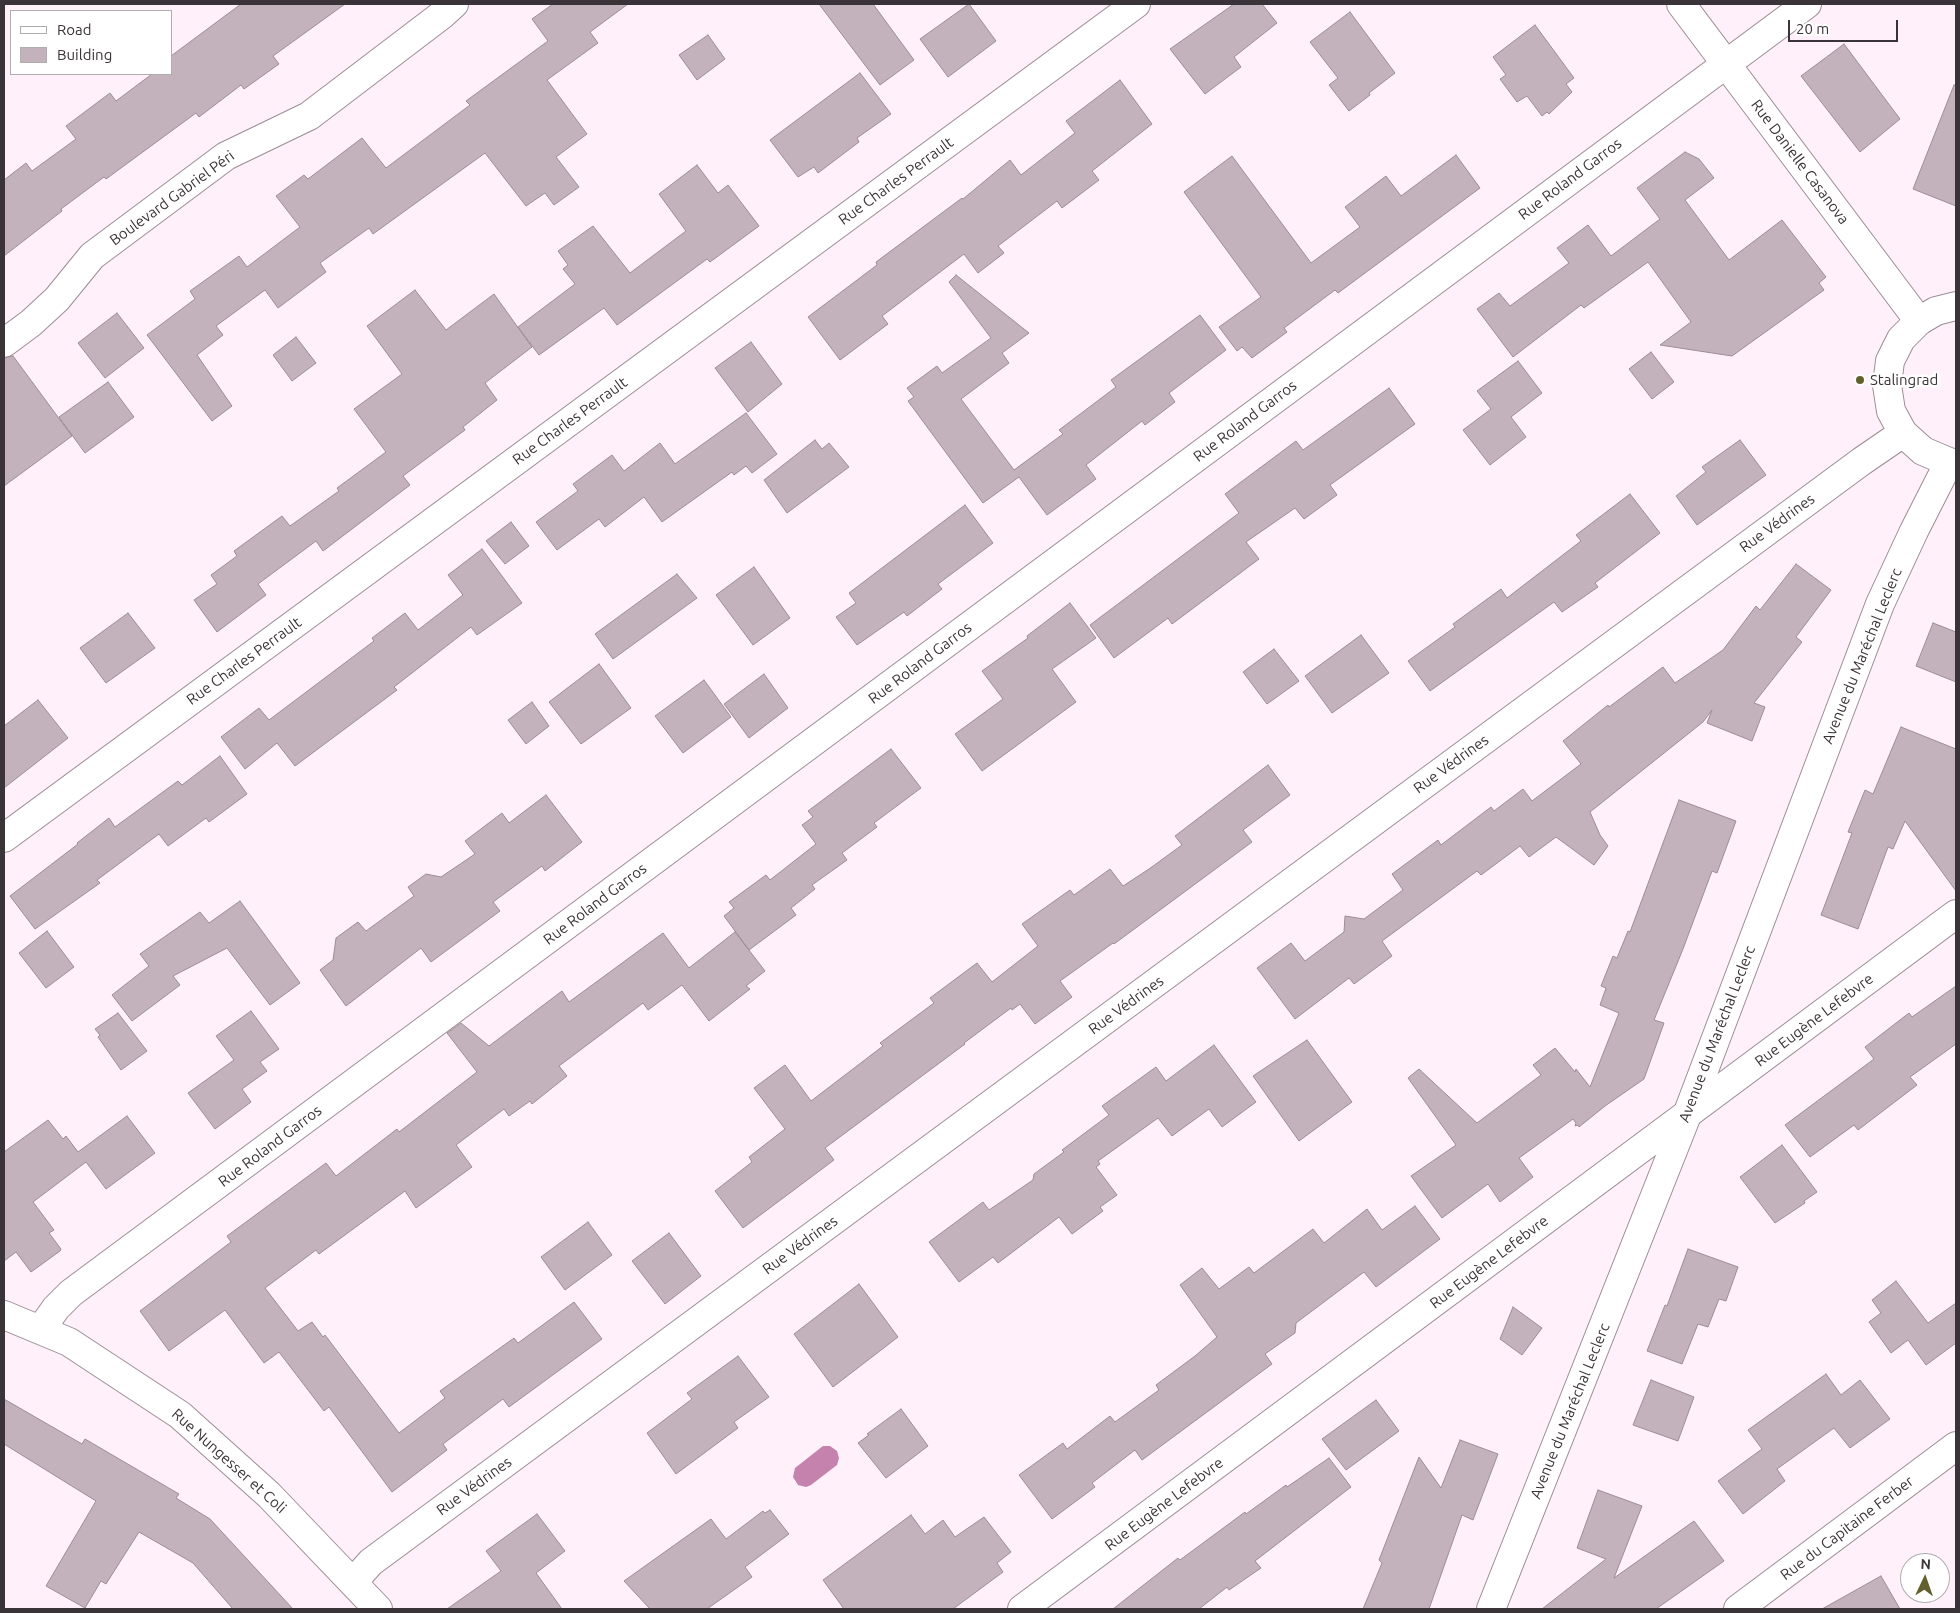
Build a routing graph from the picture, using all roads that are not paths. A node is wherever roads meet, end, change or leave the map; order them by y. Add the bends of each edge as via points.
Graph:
1 (454, 4) edge
2 (1136, 4) edge
3 (1681, 4) edge
4 (1807, 4) edge
5 (1726, 64) junction
6 (1956, 306) edge
7 (1919, 321) junction
8 (4, 343) edge
9 (1903, 433) junction
10 (1953, 463) edge
11 (4, 838) edge
12 (1956, 914) edge
13 (1687, 1115) junction
14 (4, 1315) edge
15 (40, 1329) junction
16 (1954, 1454) edge
17 (353, 1582) junction
18 (378, 1609) edge
19 (1022, 1609) edge
20 (1491, 1609) edge
21 (1738, 1609) edge

1 - 8 street, Boulevard Gabriel Péri via 309,116 226,156 92,256 57,299
2 - 11 street, Rue Charles Perrault
3 - 5 street, Rue Danielle Casanova
4 - 5 street, Rue Roland Garros
5 - 7 street, Rue Danielle Casanova
5 - 15 street, Rue Roland Garros via 71,1293
6 - 7 street via 1936,311
7 - 9 street via 1901,339 1890,361 1887,386 1891,411
9 - 10 street via 1923,451
9 - 17 street, Rue Védrines via 379,1556
10 - 13 street, Avenue du Maréchal Leclerc via 1914,531 1880,604
12 - 13 street, Rue Eugène Lefebvre
13 - 19 street, Rue Eugène Lefebvre
13 - 20 street, Avenue du Maréchal Leclerc
14 - 15 street, Rue Nungesser et Coli
15 - 17 street, Rue Nungesser et Coli via 97,1359 180,1415 270,1495
16 - 21 street, Rue du Capitaine Ferber
17 - 18 street, Rue Nungesser et Coli

